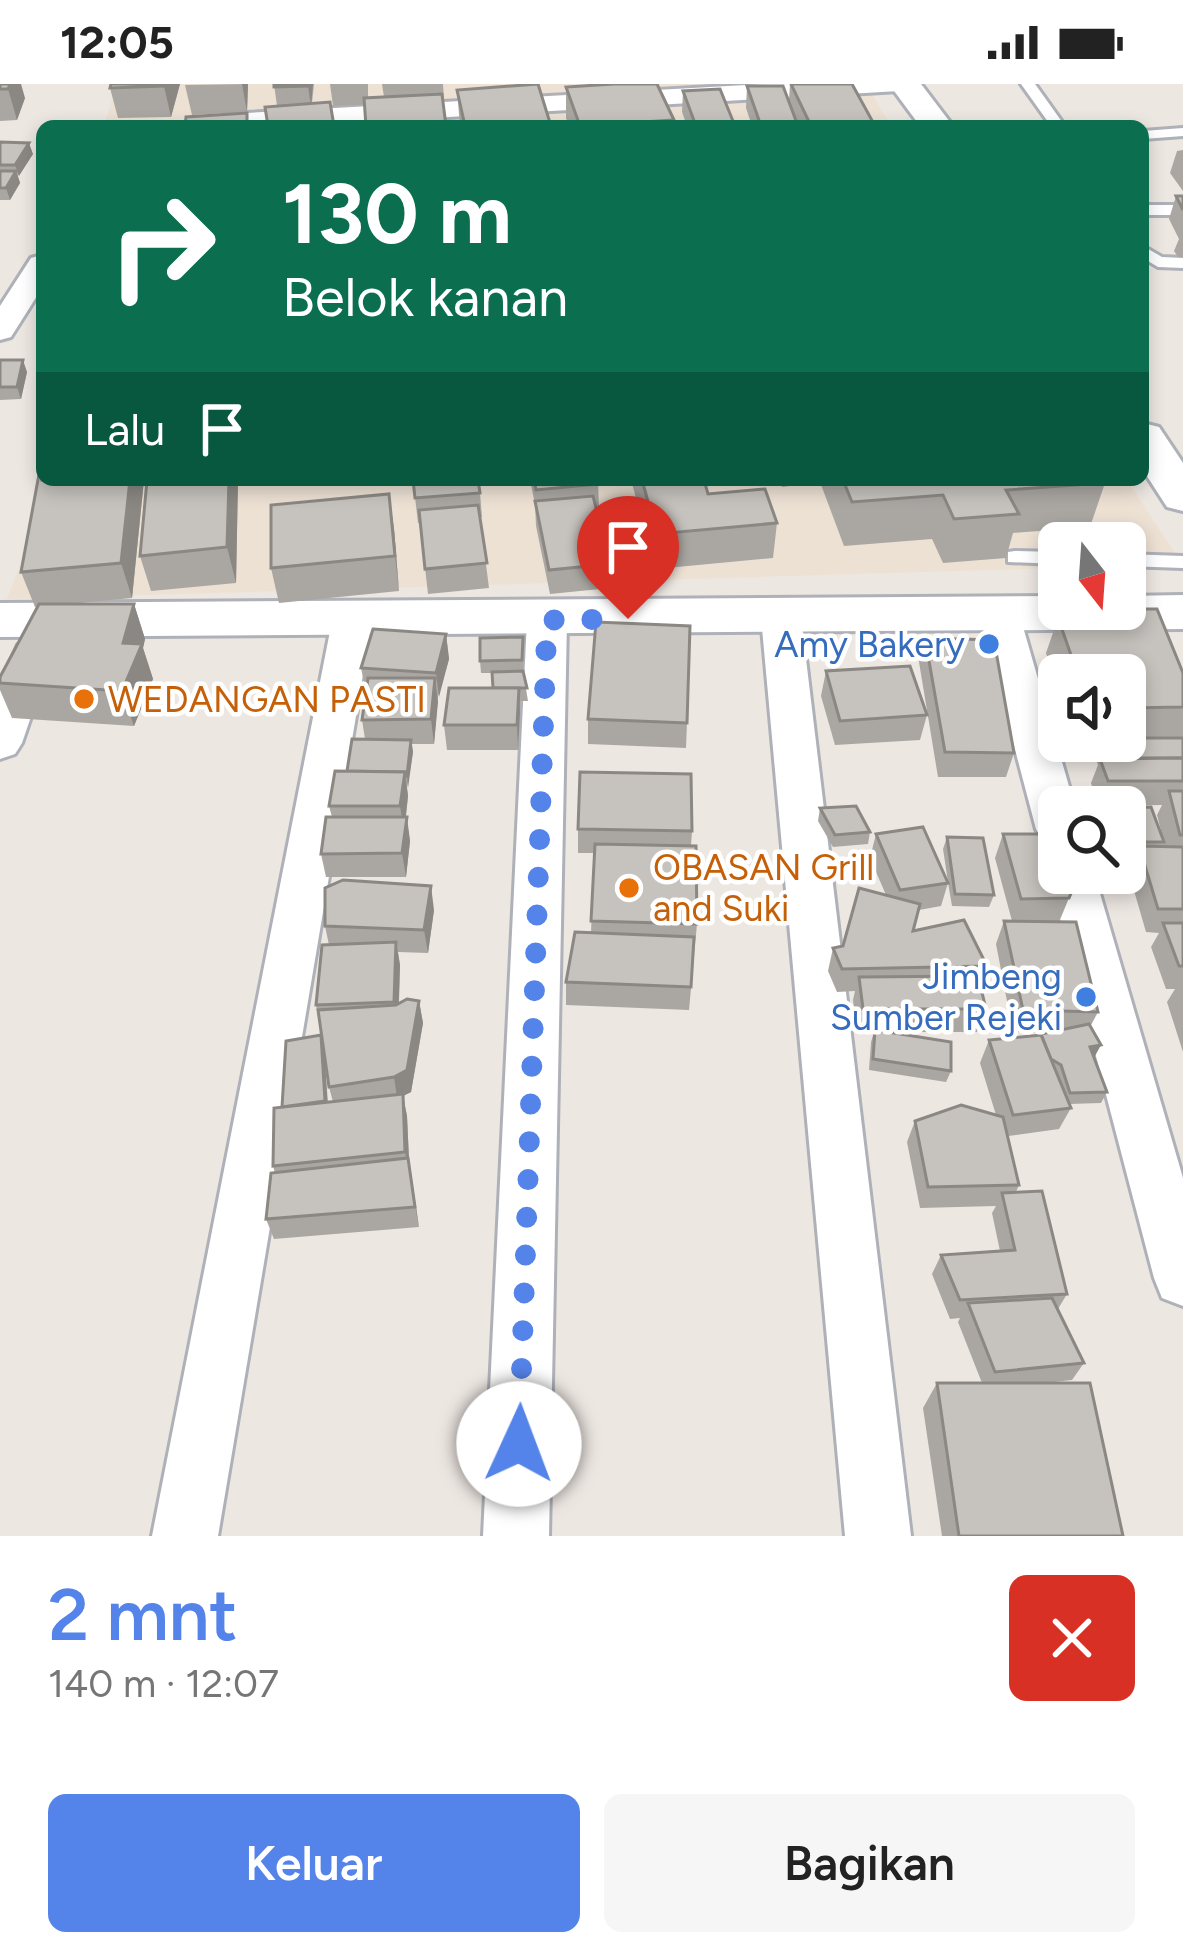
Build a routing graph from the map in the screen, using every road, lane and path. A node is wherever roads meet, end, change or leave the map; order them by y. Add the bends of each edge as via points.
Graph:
1 (902, 84) edge
2 (1028, 84) edge
3 (263, 120) edge
4 (932, 120) edge
5 (1054, 120) edge
6 (1183, 132) edge
7 (1149, 135) edge
8 (1149, 209) edge
9 (1183, 210) edge
10 (1149, 255) edge
11 (1183, 263) edge
12 (36, 273) edge
13 (0, 330) edge
14 (1149, 445) edge
15 (1183, 496) edge
16 (1015, 556) edge
17 (1038, 557) edge
18 (1146, 561) edge
19 (1183, 562) edge
20 (1183, 612) edge
21 (999, 613) junction
22 (781, 617) junction
23 (547, 620) junction
24 (22, 621) edge
25 (352, 621) junction
26 (0, 743) edge
27 (1047, 786) edge
28 (1077, 894) edge
29 (1183, 1278) edge
30 (185, 1536) edge
31 (516, 1536) edge
32 (878, 1536) edge

1 - 3 street
1 - 4 street
2 - 5 lane
6 - 7 lane
8 - 9 lane
10 - 11 lane
12 - 13 street
14 - 15 street
16 - 17 lane
18 - 19 lane
20 - 21 street
21 - 22 street
21 - 27 street
22 - 23 street
22 - 32 street
23 - 25 street
23 - 31 street
24 - 25 street
24 - 26 street
25 - 30 street
28 - 29 street

